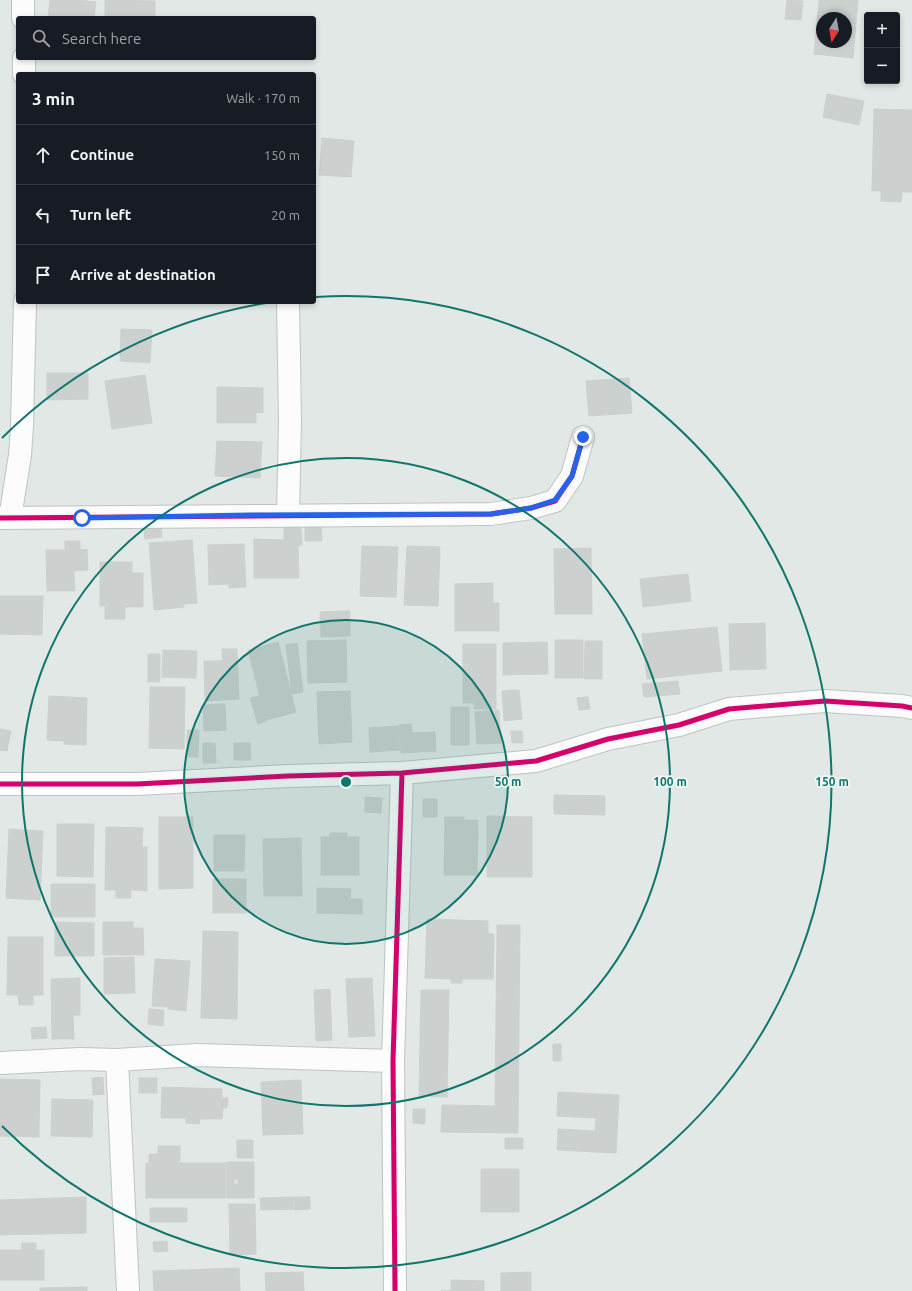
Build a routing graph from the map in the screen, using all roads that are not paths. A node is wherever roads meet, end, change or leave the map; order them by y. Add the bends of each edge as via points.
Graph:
1 (23, 0) edge
2 (23, 16) edge
3 (24, 60) edge
4 (24, 72) edge
5 (25, 304) edge
6 (288, 304) edge
7 (583, 437) dead end
8 (288, 515) junction
9 (5, 518) edge
10 (912, 708) edge
11 (402, 773) junction
12 (0, 784) edge
13 (117, 1060) junction
14 (393, 1061) junction
15 (0, 1063) edge
16 (128, 1291) edge
17 (395, 1291) edge

1 - 2 street
3 - 4 street
5 - 9 street via 20,454
6 - 8 street
7 - 8 street via 572,476 555,500 531,508 491,514
8 - 9 street
10 - 11 street via 825,701 729,709 679,725 608,739 536,761
11 - 12 street via 138,784
11 - 14 street
13 - 14 street via 197,1055
13 - 15 street
13 - 16 street
14 - 17 street

